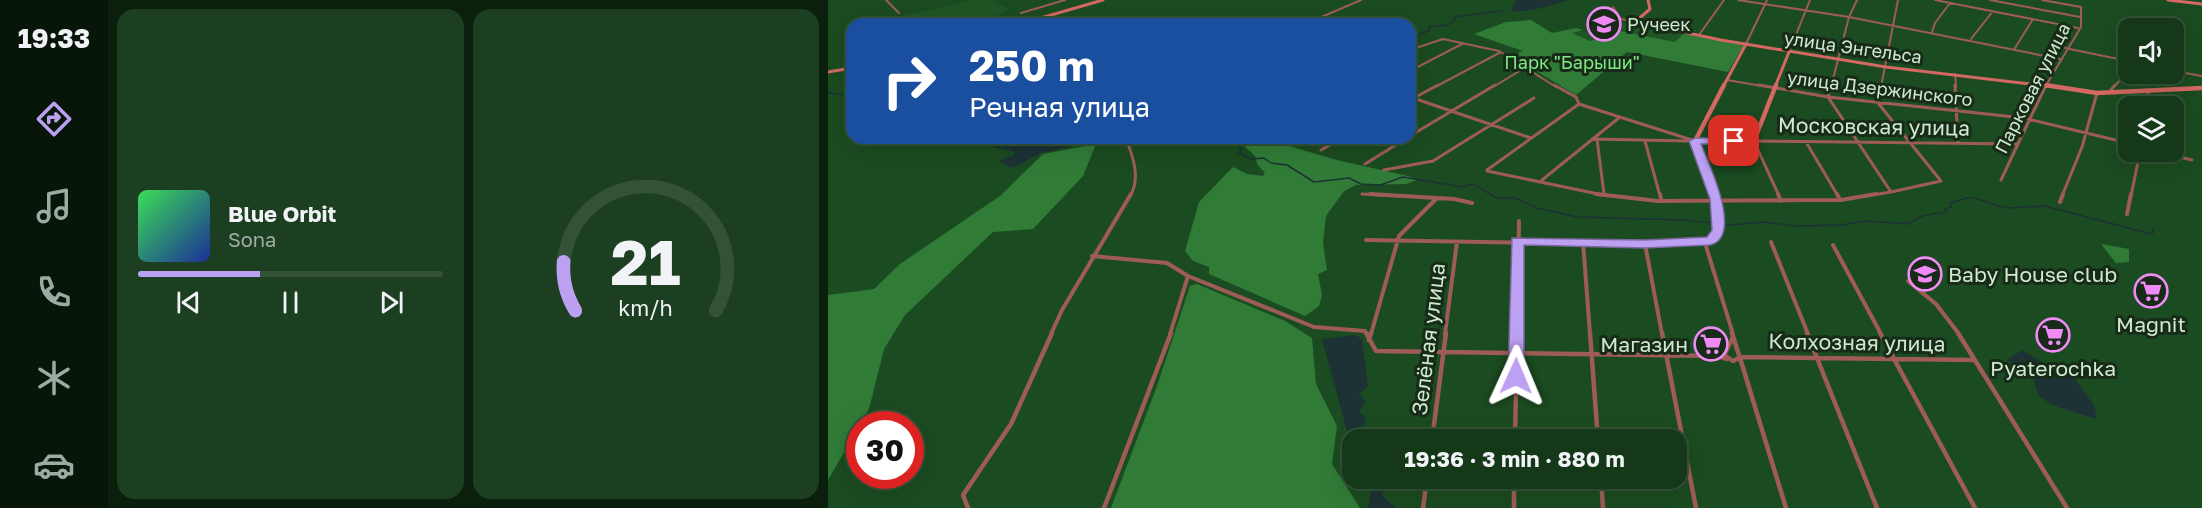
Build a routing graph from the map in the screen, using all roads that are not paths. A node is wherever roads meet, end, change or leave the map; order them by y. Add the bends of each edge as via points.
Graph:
1 (886, 0) edge
2 (1065, 0) edge
3 (1105, 0) edge
4 (1361, 0) edge
5 (1648, 0) edge
6 (1724, 0) edge
7 (1738, 0) edge
8 (1810, 0) edge
9 (1857, 0) edge
10 (1898, 0) edge
11 (1935, 0) edge
12 (1990, 0) edge
13 (2042, 0) edge
14 (2168, 0) edge
15 (1766, 2) edge
16 (1950, 3) junction
17 (2202, 4) edge
18 (1613, 7) dead end
19 (1805, 10) junction
20 (1993, 11) junction
21 (1021, 13) dead end
22 (900, 14) dead end
23 (1849, 17) junction
24 (2080, 17) junction
25 (1043, 18) edge
26 (1319, 18) edge
27 (2032, 19) junction
28 (1635, 22) junction
29 (1892, 25) junction
30 (2078, 28) junction
31 (1932, 33) junction
32 (1699, 35) junction
33 (1970, 39) junction
34 (1462, 44) junction
35 (1746, 44) junction
36 (1416, 48) edge
37 (2015, 48) junction
38 (2065, 48) junction
39 (1501, 51) junction
40 (1789, 52) junction
41 (2060, 58) junction
42 (2118, 59) edge
43 (1839, 60) junction
44 (1526, 67) junction
45 (846, 68) edge
46 (1416, 68) edge
47 (1886, 68) junction
48 (830, 71) edge
49 (2184, 72) edge
50 (1955, 74) junction
51 (2202, 76) edge
52 (1726, 80) junction
53 (2118, 82) edge
54 (2046, 85) junction
55 (1774, 88) junction
56 (2202, 88) edge
57 (2148, 91) junction
58 (2097, 93) junction
59 (2114, 93) junction
60 (1416, 95) edge
61 (2149, 96) edge
62 (1828, 97) junction
63 (1534, 98) dead end
64 (1416, 100) edge
65 (1878, 103) junction
66 (1579, 104) junction
67 (1452, 111) junction
68 (1958, 112) junction
69 (1620, 116) junction
70 (2031, 120) junction
71 (1491, 125) junction
72 (1416, 133) edge
73 (2086, 133) junction
74 (1531, 138) junction
75 (1595, 139) junction
76 (1645, 141) junction
77 (1695, 141) junction
78 (1754, 141) junction
79 (2118, 141) edge
80 (1806, 142) junction
81 (1856, 142) junction
82 (1910, 143) junction
83 (1958, 143) junction
84 (1128, 144) edge
85 (1332, 144) edge
86 (1398, 144) edge
87 (2017, 144) junction
88 (1321, 150) dead end
89 (2184, 158) edge
90 (2192, 160) dead end
91 (2138, 162) edge
92 (1365, 164) dead end
93 (1384, 170) dead end
94 (1541, 180) junction
95 (2001, 180) dead end
96 (1892, 192) junction
97 (1362, 194) dead end
98 (1604, 194) junction
99 (1436, 199) junction
100 (1661, 199) junction
101 (1716, 199) junction
102 (1841, 200) junction
103 (1781, 201) junction
104 (2060, 202) dead end
105 (1472, 203) dead end
106 (2127, 214) dead end
107 (1519, 221) dead end
108 (1398, 239) junction
109 (1366, 240) dead end
110 (1517, 241) junction
111 (1457, 242) junction
112 (1583, 242) junction
113 (1771, 242) dead end
114 (1705, 243) junction
115 (1645, 244) junction
116 (1833, 245) dead end
117 (1092, 256) junction
118 (1188, 276) junction
119 (1908, 281) dead end
120 (1733, 337) junction
121 (1369, 340) junction
122 (1444, 352) junction
123 (1726, 352) junction
124 (1516, 354) junction
125 (1591, 355) junction
126 (1718, 356) junction
127 (1666, 357) junction
128 (1739, 357) junction
129 (1817, 358) junction
130 (1727, 359) junction
131 (1896, 359) junction
132 (1974, 360) junction
133 (1434, 429) edge
134 (1515, 429) edge
135 (1597, 429) edge
136 (1426, 489) edge
137 (1514, 489) edge
138 (1602, 489) edge
139 (968, 508) edge
140 (1104, 508) edge
141 (1423, 508) edge
142 (1514, 508) edge
143 (1603, 508) edge
144 (1696, 508) edge
145 (1786, 508) edge
146 (1877, 508) edge
147 (1976, 508) edge
148 (2067, 508) edge

1 - 22 street
2 - 21 street
3 - 25 street
4 - 26 street
5 - 28 street via 1649,10
6 - 32 street
7 - 15 street
8 - 19 street
9 - 23 street
10 - 29 street
11 - 16 street
12 - 24 street
13 - 24 street, Парковая улица via 2081,7
14 - 17 street
15 - 19 street
15 - 35 street
16 - 20 street
16 - 31 street
18 - 28 street, улица Энгельса via 1622,19
19 - 23 street
19 - 40 street
20 - 27 street
20 - 33 street
23 - 29 street
23 - 43 street
24 - 30 street, Парковая улица
27 - 30 street
27 - 37 street
28 - 32 street, улица Энгельса
29 - 31 street
29 - 47 street
30 - 38 street, Парковая улица
31 - 33 street
32 - 35 street, улица Энгельса
33 - 37 street
34 - 36 street via 1443,39
34 - 39 street
34 - 46 street
35 - 40 street, улица Энгельса
35 - 52 street
37 - 41 street
38 - 41 street, Парковая улица
38 - 42 street
39 - 44 street
39 - 60 street
40 - 43 street, улица Энгельса
40 - 55 street
41 - 54 street, Парковая улица
43 - 47 street, улица Энгельса
43 - 62 street
44 - 66 street via 1576,97
44 - 67 street
45 - 48 street
47 - 50 street, улица Энгельса
47 - 65 street
49 - 51 street
50 - 54 street, улица Энгельса
50 - 68 street
52 - 55 street, улица Дзержинского
52 - 77 street
53 - 59 street via 2111,90
54 - 58 street, улица Энгельса
54 - 70 street, Парковая улица
55 - 62 street, улица Дзержинского
55 - 78 street
56 - 57 street
57 - 59 street
57 - 61 street
58 - 59 street
58 - 73 street
62 - 65 street, улица Дзержинского
62 - 81 street
63 - 71 street
64 - 67 street
65 - 68 street, улица Дзержинского
65 - 82 street
66 - 69 street
66 - 74 street
67 - 71 street
67 - 72 street
68 - 70 street, улица Дзержинского
68 - 83 street
69 - 75 street
69 - 77 street
70 - 73 street, улица Дзержинского
70 - 87 street, Парковая улица
71 - 74 street
71 - 93 street via 1433,161
73 - 79 street, улица Дзержинского
73 - 104 street
74 - 94 street via 1487,171
75 - 76 street
75 - 94 street
75 - 98 street
76 - 77 street
76 - 100 street
77 - 78 street, Московская улица
77 - 101 street
78 - 80 street, Московская улица
78 - 103 street
80 - 81 street, Московская улица
80 - 102 street
81 - 82 street, Московская улица
81 - 96 street
82 - 83 street, Московская улица
82 - 96 street via 1941,181
83 - 87 street, Московская улица
84 - 117 street via 1137,177 1134,190
85 - 88 street
86 - 92 street
87 - 95 street, Парковая улица
89 - 90 street
91 - 106 street
94 - 98 street
96 - 102 street
97 - 99 street
98 - 100 street
99 - 105 street
99 - 108 street
100 - 101 street
101 - 103 street
101 - 114 street via 1718,228 1714,238
102 - 103 street
107 - 110 street
108 - 109 street
108 - 111 street
108 - 121 street
110 - 111 street
110 - 112 street
110 - 124 street
111 - 122 street, Зелёная улица
112 - 115 street
112 - 125 street
113 - 129 street
114 - 115 street
114 - 120 street
115 - 127 street
116 - 131 street
117 - 118 street via 1167,263
117 - 139 street via 1062,310 1011,424 963,495
118 - 121 street via 1314,327 1365,331
118 - 140 street via 1164,354
119 - 132 street via 1944,313
120 - 123 street
120 - 128 street
121 - 122 street via 1376,351
122 - 124 street
122 - 133 street, Зелёная улица
123 - 126 street
123 - 128 street
123 - 130 street
124 - 125 street
124 - 134 street
125 - 127 street
125 - 135 street
126 - 127 street
126 - 130 street
127 - 144 street
128 - 129 street, Колхозная улица
128 - 130 street
128 - 145 street
129 - 131 street, Колхозная улица
129 - 146 street
131 - 132 street, Колхозная улица
131 - 147 street
132 - 148 street
136 - 141 street
137 - 142 street
138 - 143 street

